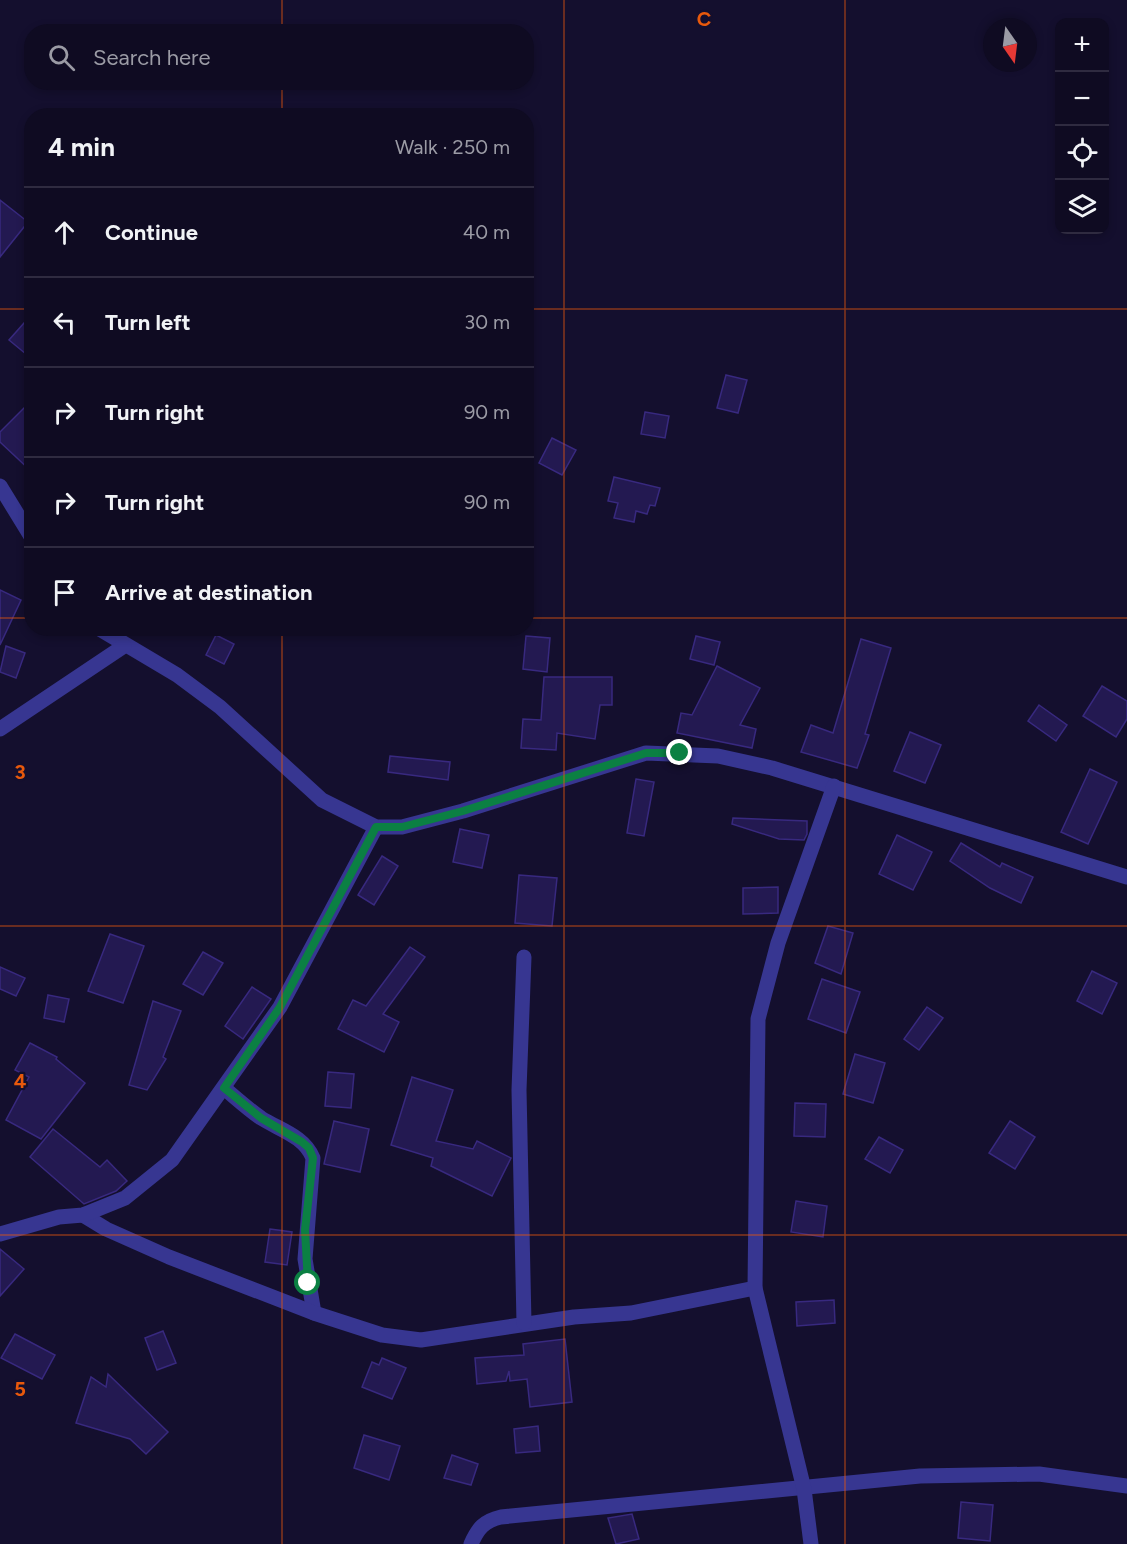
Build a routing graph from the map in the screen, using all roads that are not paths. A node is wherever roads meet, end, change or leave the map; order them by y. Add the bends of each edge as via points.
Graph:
1 (2, 494) edge
2 (24, 526) edge
3 (110, 636) edge
4 (124, 646) junction
5 (0, 729) edge
6 (834, 786) junction
7 (376, 827) junction
8 (1127, 877) edge
9 (524, 957) dead end
10 (224, 1088) junction
11 (83, 1215) junction
12 (0, 1234) edge
13 (755, 1288) junction
14 (314, 1313) junction
15 (524, 1323) junction
16 (1127, 1486) edge
17 (804, 1489) junction
18 (471, 1544) edge
19 (811, 1544) edge

1 - 2 street
3 - 4 street
4 - 5 street
4 - 7 street via 177,675 220,707 322,800
6 - 7 street via 718,756 646,753 463,811 402,827
6 - 8 street
6 - 13 street via 778,943 758,1019
7 - 10 street via 280,1007
9 - 15 street via 519,1090
10 - 11 street via 172,1160 125,1198
10 - 14 street via 261,1118 302,1142 313,1158 305,1259
11 - 12 street via 59,1217
11 - 14 street via 106,1230 169,1257
13 - 15 street via 631,1313
13 - 17 street
14 - 15 street via 382,1335 421,1340
16 - 17 street via 1039,1474 920,1476
17 - 18 street via 501,1517 478,1528
17 - 19 street

